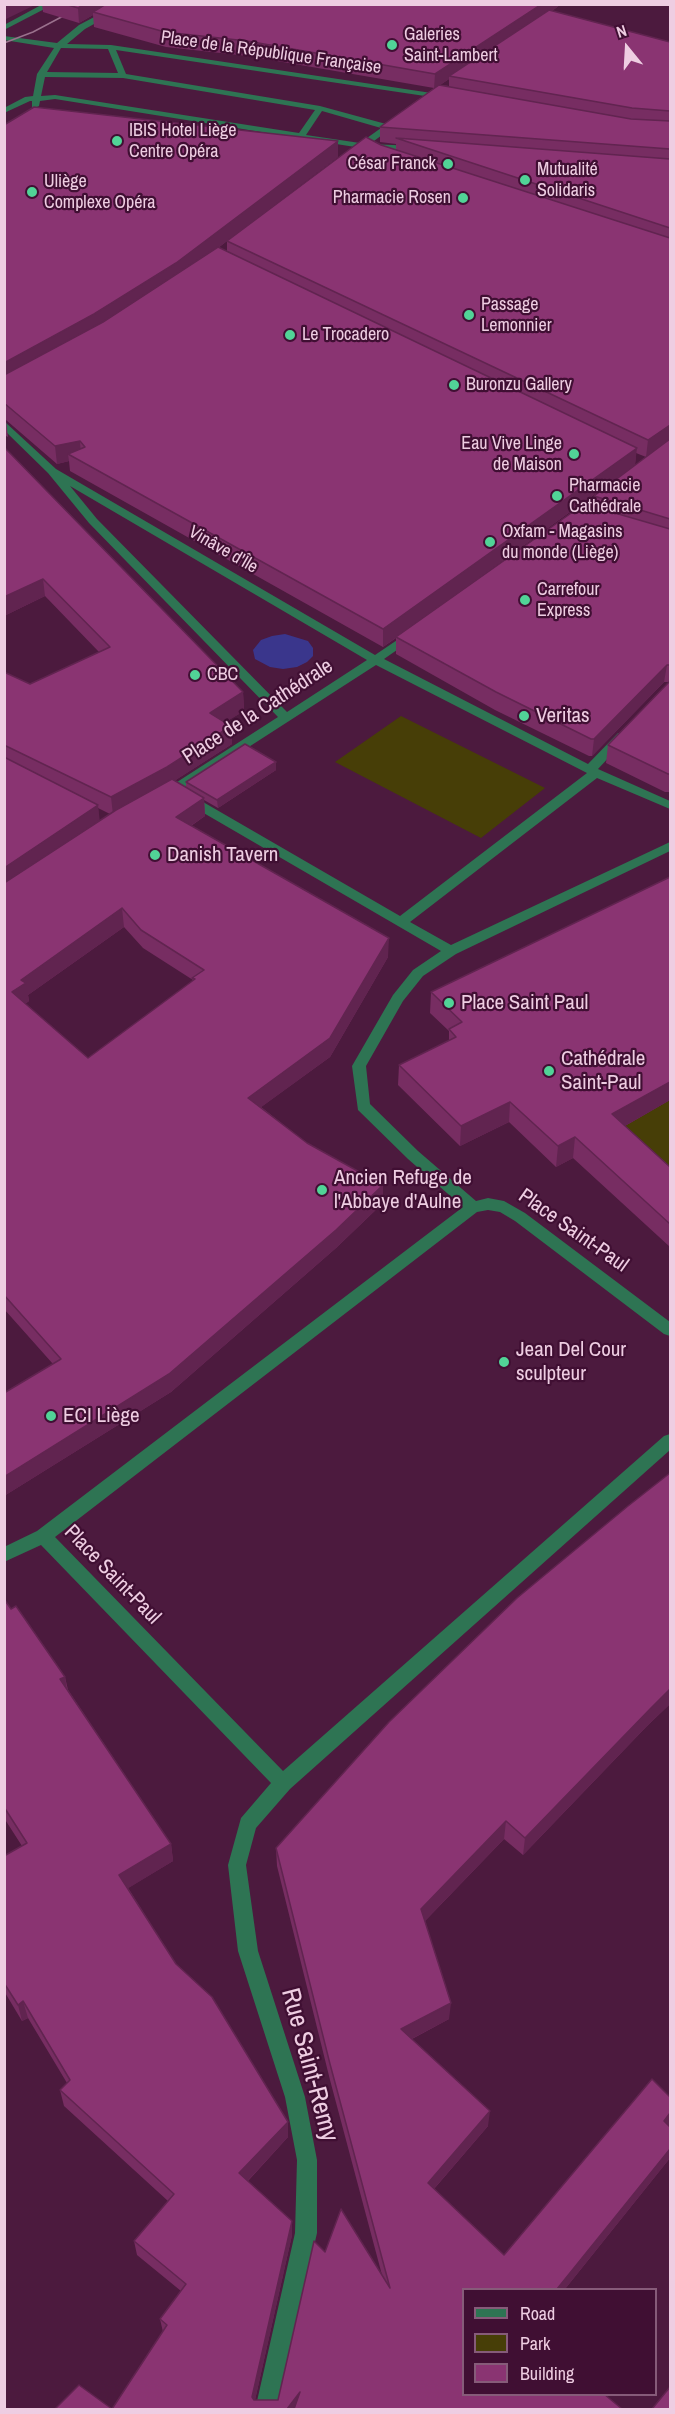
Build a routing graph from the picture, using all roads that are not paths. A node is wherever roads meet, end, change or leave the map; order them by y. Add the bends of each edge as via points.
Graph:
1 (50, 4) edge
2 (126, 4) edge
3 (4, 28) edge
4 (4, 38) edge
5 (59, 46) junction
6 (111, 47) junction
7 (41, 74) junction
8 (123, 76) junction
9 (442, 88) edge
10 (433, 94) junction
11 (37, 97) junction
12 (455, 98) edge
13 (424, 101) edge
14 (320, 108) junction
15 (4, 111) edge
16 (32, 113) edge
17 (405, 114) edge
18 (387, 127) junction
19 (301, 136) junction
20 (362, 146) junction
21 (424, 149) edge
22 (384, 156) edge
23 (344, 160) edge
24 (4, 424) edge
25 (71, 466) edge
26 (52, 471) junction
27 (424, 625) edge
28 (376, 660) junction
29 (286, 718) junction
30 (630, 727) edge
31 (595, 767) junction
32 (173, 790) junction
33 (156, 800) edge
34 (670, 805) edge
35 (670, 846) edge
36 (401, 922) junction
37 (451, 951) junction
38 (473, 1207) junction
39 (670, 1329) edge
40 (670, 1442) edge
41 (43, 1536) junction
42 (4, 1556) edge
43 (283, 1783) junction
44 (266, 2409) edge

1 - 3 street
2 - 5 street via 82,27
4 - 5 street, Place de la République Française
5 - 6 street, Place de la République Française
5 - 7 street
6 - 8 street
6 - 10 street, Place de la République Française
7 - 8 street
7 - 11 street
8 - 14 street
9 - 10 street
10 - 12 street, Place de la République Française
10 - 13 street
11 - 15 street
11 - 16 street
11 - 19 street
14 - 18 street
14 - 19 street
17 - 18 street
18 - 20 street
19 - 20 street
20 - 21 street
20 - 22 street
20 - 23 street
24 - 26 street, Vinâve d'Île
25 - 26 street
26 - 28 street, Vinâve d'Île
26 - 29 street, Vinâve d'Île via 93,521
27 - 28 street, Place de la Cathédrale
28 - 29 street, Place de la Cathédrale
28 - 31 street
29 - 32 street, Place de la Cathédrale
30 - 31 street
31 - 34 street
31 - 36 street
32 - 33 street
32 - 36 street, Place de la Cathédrale
35 - 37 street
36 - 37 street, Place de la Cathédrale
37 - 38 street via 418,973 404,990 359,1066 363,1106
38 - 39 street, Place Saint-Paul via 504,1207
38 - 41 street, Place Saint-Paul
40 - 43 street
41 - 42 street
41 - 43 street, Place Saint-Paul
43 - 44 street, Rue Saint-Remy via 248,1824 237,1865 248,1951 295,2097 307,2160 306,2233

